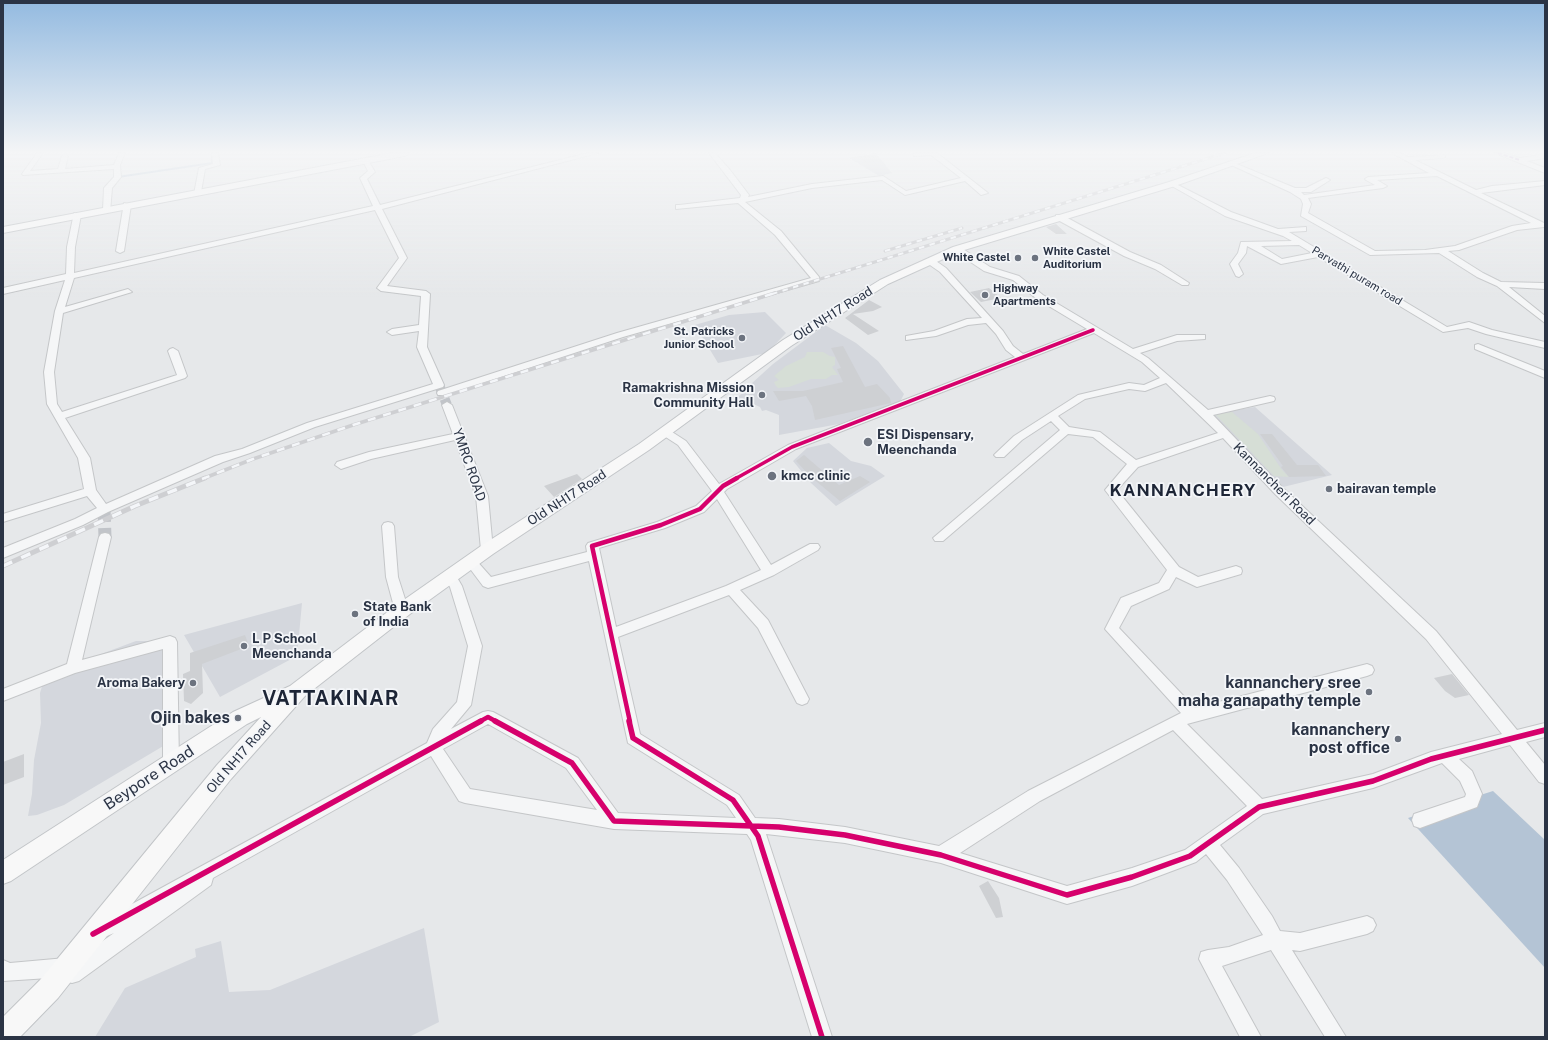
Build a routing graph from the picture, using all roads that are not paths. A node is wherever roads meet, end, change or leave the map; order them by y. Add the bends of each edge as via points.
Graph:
1 (107, 202) edge
2 (149, 202) edge
3 (375, 202) edge
4 (404, 202) edge
5 (729, 202) edge
6 (742, 202) edge
7 (1112, 202) edge
8 (1205, 202) edge
9 (1210, 202) edge
10 (1305, 202) edge
11 (1495, 202) edge
12 (127, 206) junction
13 (679, 207) dead end
14 (378, 208) junction
15 (106, 210) junction
16 (1236, 214) dead end
17 (77, 215) junction
18 (1059, 217) junction
19 (1542, 225) edge
20 (1303, 229) dead end
21 (3, 230) edge
22 (1276, 231) junction
23 (1302, 243) junction
24 (1252, 244) junction
25 (957, 249) junction
26 (120, 250) dead end
27 (1442, 251) junction
28 (1321, 254) junction
29 (930, 261) junction
30 (1239, 274) dead end
31 (70, 277) junction
32 (1185, 283) dead end
33 (1500, 284) junction
34 (1545, 286) edge
35 (3, 291) edge
36 (128, 292) dead end
37 (59, 311) junction
38 (988, 320) junction
39 (1545, 320) edge
40 (424, 327) junction
41 (1093, 330) junction
42 (392, 332) dead end
43 (1202, 337) dead end
44 (909, 338) dead end
45 (1545, 345) edge
46 (1478, 347) dead end
47 (173, 350) dead end
48 (1132, 353) junction
49 (1021, 357) junction
50 (1545, 375) edge
51 (1167, 379) junction
52 (442, 393) dead end
53 (1270, 399) dead end
54 (447, 405) tunnel mouth
55 (1206, 414) junction
56 (60, 416) junction
57 (1052, 416) junction
58 (1066, 430) junction
59 (665, 432) junction
60 (1225, 434) junction
61 (459, 436) junction
62 (1000, 455) dead end
63 (1134, 464) junction
64 (341, 465) dead end
65 (90, 491) junction
66 (718, 491) junction
67 (104, 509) junction
68 (3, 518) edge
69 (388, 526) dead end
70 (105, 537) tunnel mouth
71 (938, 538) dead end
72 (814, 547) dead end
73 (487, 550) junction
74 (3, 553) edge
75 (594, 555) junction
76 (471, 562) junction
77 (1174, 570) junction
78 (1236, 571) dead end
79 (769, 572) junction
80 (450, 577) junction
81 (731, 589) junction
82 (404, 609) junction
83 (611, 634) junction
84 (72, 668) junction
85 (1367, 670) dead end
86 (298, 690) junction
87 (3, 695) edge
88 (802, 699) dead end
89 (1192, 715) junction
90 (1175, 722) junction
91 (1545, 730) edge
92 (1514, 739) junction
93 (432, 747) junction
94 (1444, 755) junction
95 (171, 764) junction
96 (1545, 777) edge
97 (1259, 807) junction
98 (1420, 820) dead end
99 (614, 821) junction
100 (752, 827) junction
101 (259, 842) junction
102 (1208, 843) junction
103 (941, 855) junction
104 (3, 873) edge
105 (1367, 925) dead end
106 (93, 934) junction
107 (1275, 940) junction
108 (67, 967) junction
109 (3, 969) edge
110 (49, 989) junction
111 (3, 1036) edge
112 (822, 1037) edge
113 (1251, 1037) edge
114 (1336, 1037) edge

1 - 15 street
2 - 12 main road
3 - 14 street
4 - 14 street
5 - 13 street
6 - 52 street via 778,233 816,279 620,335
7 - 18 main road, Old NH17 Road
8 - 22 street, Parvathi puram road via 1228,214
9 - 16 street
10 - 27 street via 1304,214 1373,253
11 - 19 street
12 - 15 main road
12 - 26 street
14 - 31 street
14 - 40 street via 403,258 381,288 426,294
15 - 17 main road
17 - 21 main road
17 - 31 street via 71,247
18 - 25 main road, Old NH17 Road
18 - 32 street
19 - 27 street via 1515,228
20 - 22 street
22 - 23 street, Parvathi puram road
23 - 24 street
23 - 28 street, Parvathi puram road
24 - 28 street via 1281,262
24 - 30 street via 1244,244 1242,253 1234,264
25 - 29 main road, Old NH17 Road
25 - 41 street, Kannancheri Road via 987,269 1016,278 1040,298
27 - 33 street via 1480,275
28 - 45 street, Parvathi puram road via 1446,330 1469,325
29 - 38 street via 943,270
29 - 59 main road, Old NH17 Road via 884,282 787,343
31 - 35 street
31 - 37 street
33 - 34 street
33 - 39 street
36 - 37 street
37 - 56 street via 48,372 52,404
38 - 44 street via 967,322 936,333
38 - 49 street via 1009,348
40 - 42 street
40 - 67 street via 422,347 439,385 312,425 219,459
41 - 48 street, Kannancheri Road
41 - 49 street
43 - 48 street via 1177,338
46 - 50 street
47 - 56 street via 182,376
48 - 51 street, Kannancheri Road via 1145,360
49 - 66 street via 792,447
51 - 55 street, Kannancheri Road
51 - 57 street via 1145,388 1130,386 1082,397
53 - 55 street
54 - 61 street, YMRC ROAD
55 - 60 street, Kannancheri Road
56 - 65 street via 84,458
57 - 58 street
57 - 62 street via 1018,438
58 - 63 street via 1096,434
58 - 71 street
59 - 66 street via 682,443
59 - 73 main road, Old NH17 Road
60 - 63 street
60 - 92 street, Kannancheri Road via 1279,491 1431,636
61 - 64 street via 369,456
61 - 73 street, YMRC ROAD via 482,496
63 - 77 street via 1111,490
65 - 67 street
65 - 68 street
66 - 75 street via 700,509 661,525 592,546
66 - 79 street
67 - 74 street
69 - 82 street via 392,577
70 - 84 street
72 - 79 street
73 - 76 main road, Old NH17 Road
75 - 76 street via 488,583
75 - 83 street
76 - 80 main road, Old NH17 Road
77 - 78 street via 1197,582
77 - 89 street via 1164,586 1126,602 1112,630
79 - 81 street
80 - 82 main road, Old NH17 Road
80 - 93 street via 456,586 476,646 464,706 438,734
81 - 83 street
81 - 88 street via 763,624
82 - 86 main road, Old NH17 Road
83 - 100 street via 633,738 733,800
84 - 87 street
84 - 95 street via 170,642
85 - 89 street
86 - 95 main road, Beypore Road via 240,718
86 - 106 main road, Old NH17 Road via 224,772
89 - 90 street
90 - 97 street
90 - 103 street via 1034,796
91 - 92 street
92 - 94 street
92 - 96 street, Kannancheri Road
93 - 99 street via 465,796
93 - 99 street via 488,717 572,763
93 - 101 street
94 - 97 street via 1373,781
94 - 98 street via 1466,776 1474,794 1471,802
95 - 104 main road, Beypore Road
97 - 102 street
99 - 100 street
100 - 103 street via 779,827 846,835
100 - 112 street via 758,836
101 - 106 street
101 - 110 street
102 - 103 street via 1190,856 1132,877 1067,895
102 - 107 street via 1233,874 1266,922
105 - 107 street via 1300,942
106 - 108 main road, Old NH17 Road
107 - 113 street via 1229,956 1208,959
107 - 114 street
108 - 109 street via 5,972
108 - 110 main road, Old NH17 Road
110 - 111 main road, Old NH17 Road

